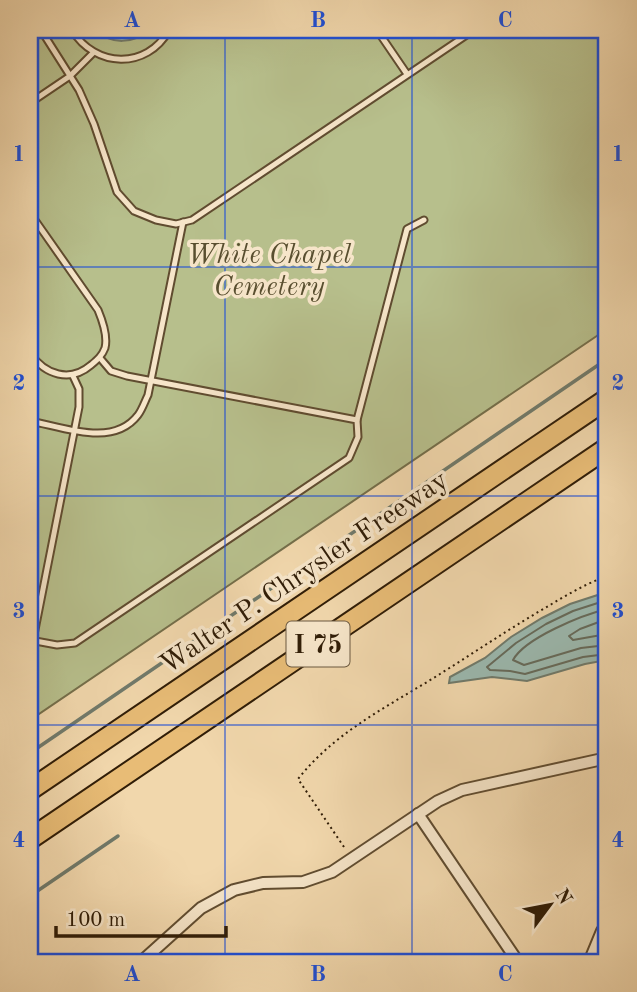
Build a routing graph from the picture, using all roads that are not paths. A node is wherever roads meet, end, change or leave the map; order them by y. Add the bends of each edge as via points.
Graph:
1 (41, 30) edge
2 (72, 30) edge
3 (169, 30) edge
4 (377, 30) edge
5 (474, 30) edge
6 (30, 37) edge
7 (93, 52) junction
8 (407, 74) junction
9 (70, 76) junction
10 (30, 103) edge
11 (30, 213) edge
12 (424, 220) dead end
13 (183, 222) junction
14 (30, 353) edge
15 (100, 358) junction
16 (73, 376) junction
17 (150, 379) junction
18 (607, 399) edge
19 (357, 420) junction
20 (30, 421) edge
21 (75, 430) junction
22 (607, 448) edge
23 (31, 640) edge
24 (607, 758) edge
25 (30, 790) edge
26 (418, 814) junction
27 (30, 839) edge
28 (607, 926) edge
29 (607, 955) edge
30 (589, 961) edge
31 (141, 962) edge
32 (518, 962) edge

1 - 6 lane
1 - 9 lane
2 - 7 lane
3 - 7 lane via 158,45 138,57 111,60
4 - 8 lane
5 - 8 lane
7 - 9 lane
8 - 13 lane
9 - 10 lane
9 - 13 lane via 94,124 117,192 134,211 156,220
11 - 15 lane via 98,310 106,346
12 - 19 lane via 407,229
13 - 17 lane
14 - 16 lane via 49,372
15 - 16 lane
15 - 17 lane via 111,371
16 - 21 lane via 79,389
17 - 19 lane
17 - 21 lane via 138,416 120,429 100,434
18 - 25 highway, Walter P. Chrysler Freeway / I 75
19 - 23 lane via 358,437 349,458 75,643
20 - 21 lane
21 - 23 lane
22 - 27 highway, I 75
24 - 26 street via 462,790
26 - 31 street via 332,872 303,882 250,885 222,895
26 - 32 street
28 - 30 street
29 - 30 street

